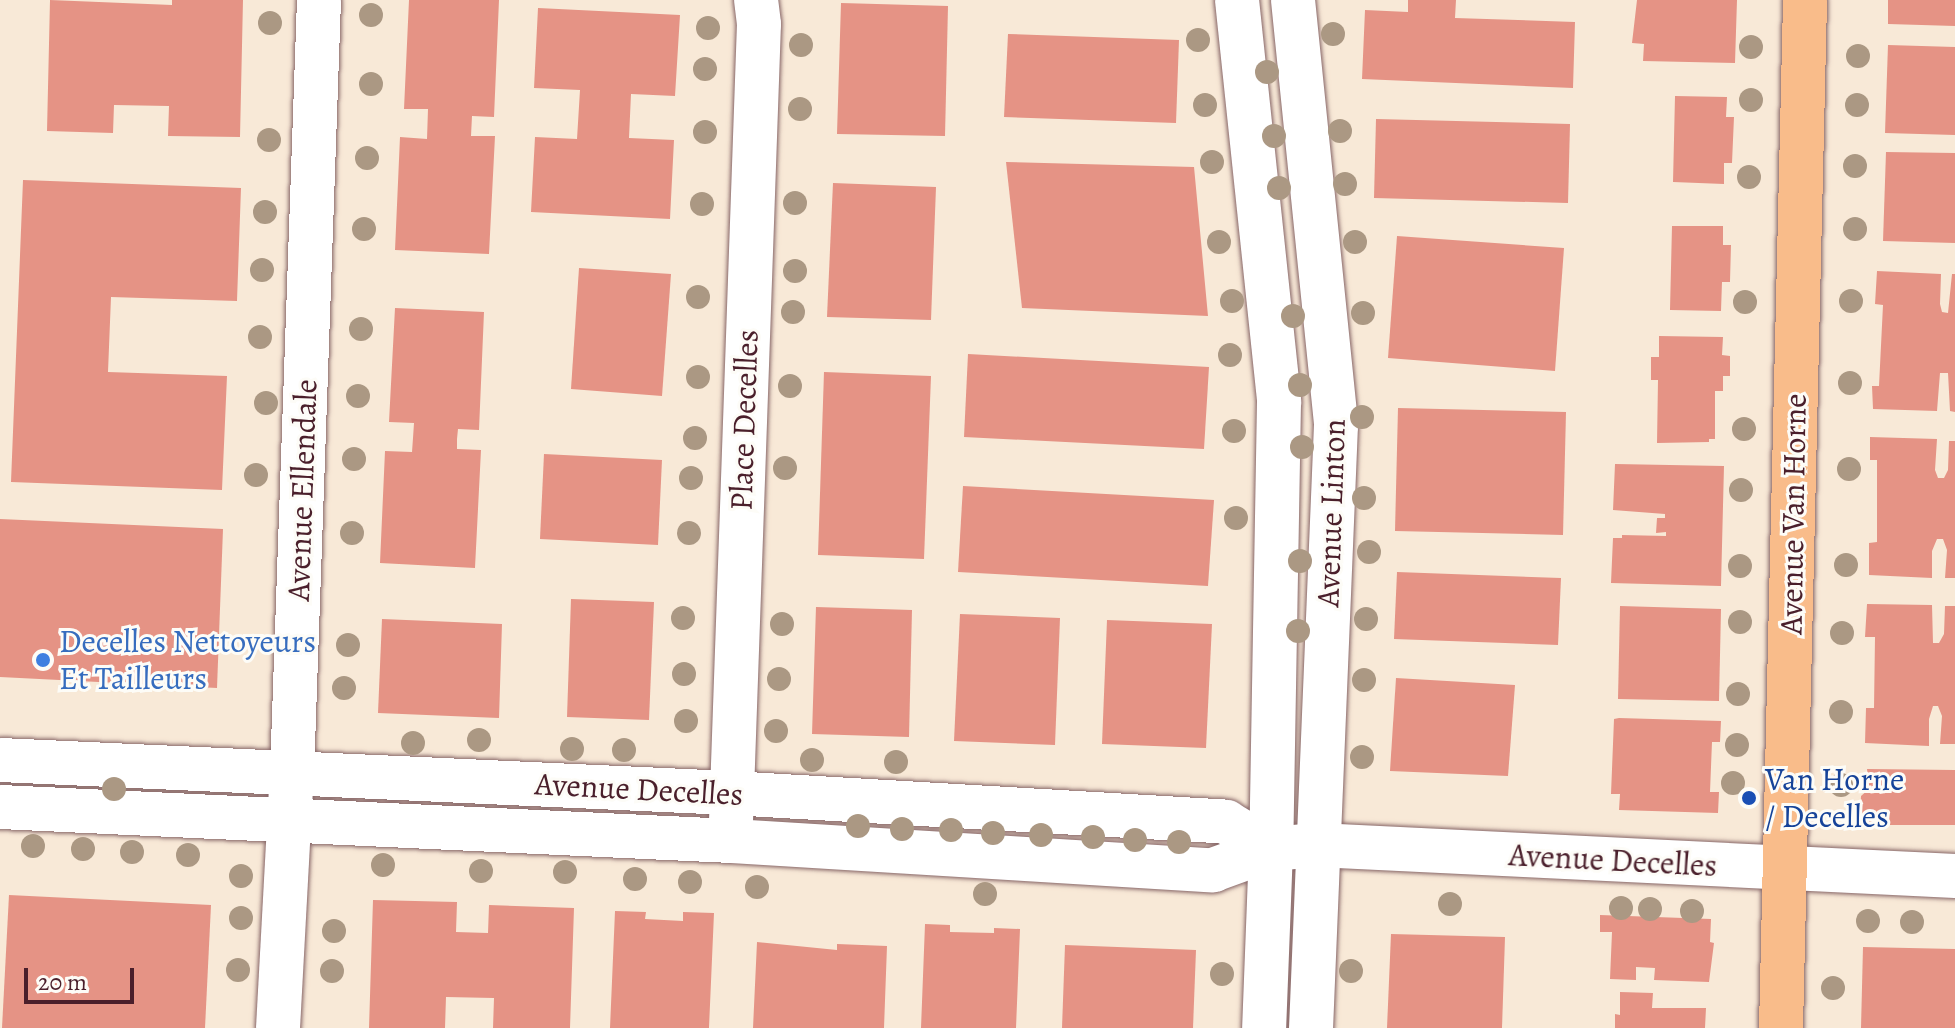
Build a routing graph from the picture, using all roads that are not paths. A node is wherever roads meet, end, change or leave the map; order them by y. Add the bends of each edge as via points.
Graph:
1 (319, 0) edge
2 (756, 0) edge
3 (1237, 0) edge
4 (1293, 0) edge
5 (1805, 0) edge
6 (0, 760) edge
7 (292, 773) junction
8 (730, 793) junction
9 (0, 807) edge
10 (288, 820) junction
11 (732, 841) junction
12 (1317, 845) junction
13 (1271, 849) junction
14 (1785, 869) junction
15 (1955, 876) edge
16 (278, 1028) edge
17 (1264, 1028) edge
18 (1311, 1028) edge
19 (1781, 1028) edge

1 - 7 street, Avenue Ellendale
2 - 8 street, Place Decelles
3 - 13 street, Avenue Linton via 1279,402
4 - 12 street, Avenue Linton via 1336,425
5 - 14 main road, Avenue Van Horne
6 - 7 street, Avenue Decelles
7 - 8 street, Avenue Decelles
7 - 10 street, Avenue Ellendale
8 - 11 street, Place Decelles
8 - 13 street, Avenue Decelles via 1226,822
9 - 10 street, Avenue Decelles
10 - 11 street, Avenue Decelles
10 - 16 street, Avenue Ellendale
11 - 13 street, Avenue Decelles via 1213,870
12 - 13 street, Avenue Decelles
12 - 14 street, Avenue Decelles
12 - 18 street, Avenue Linton
13 - 17 street, Avenue Linton
14 - 15 street, Avenue Decelles
14 - 19 main road, Avenue Van Horne

